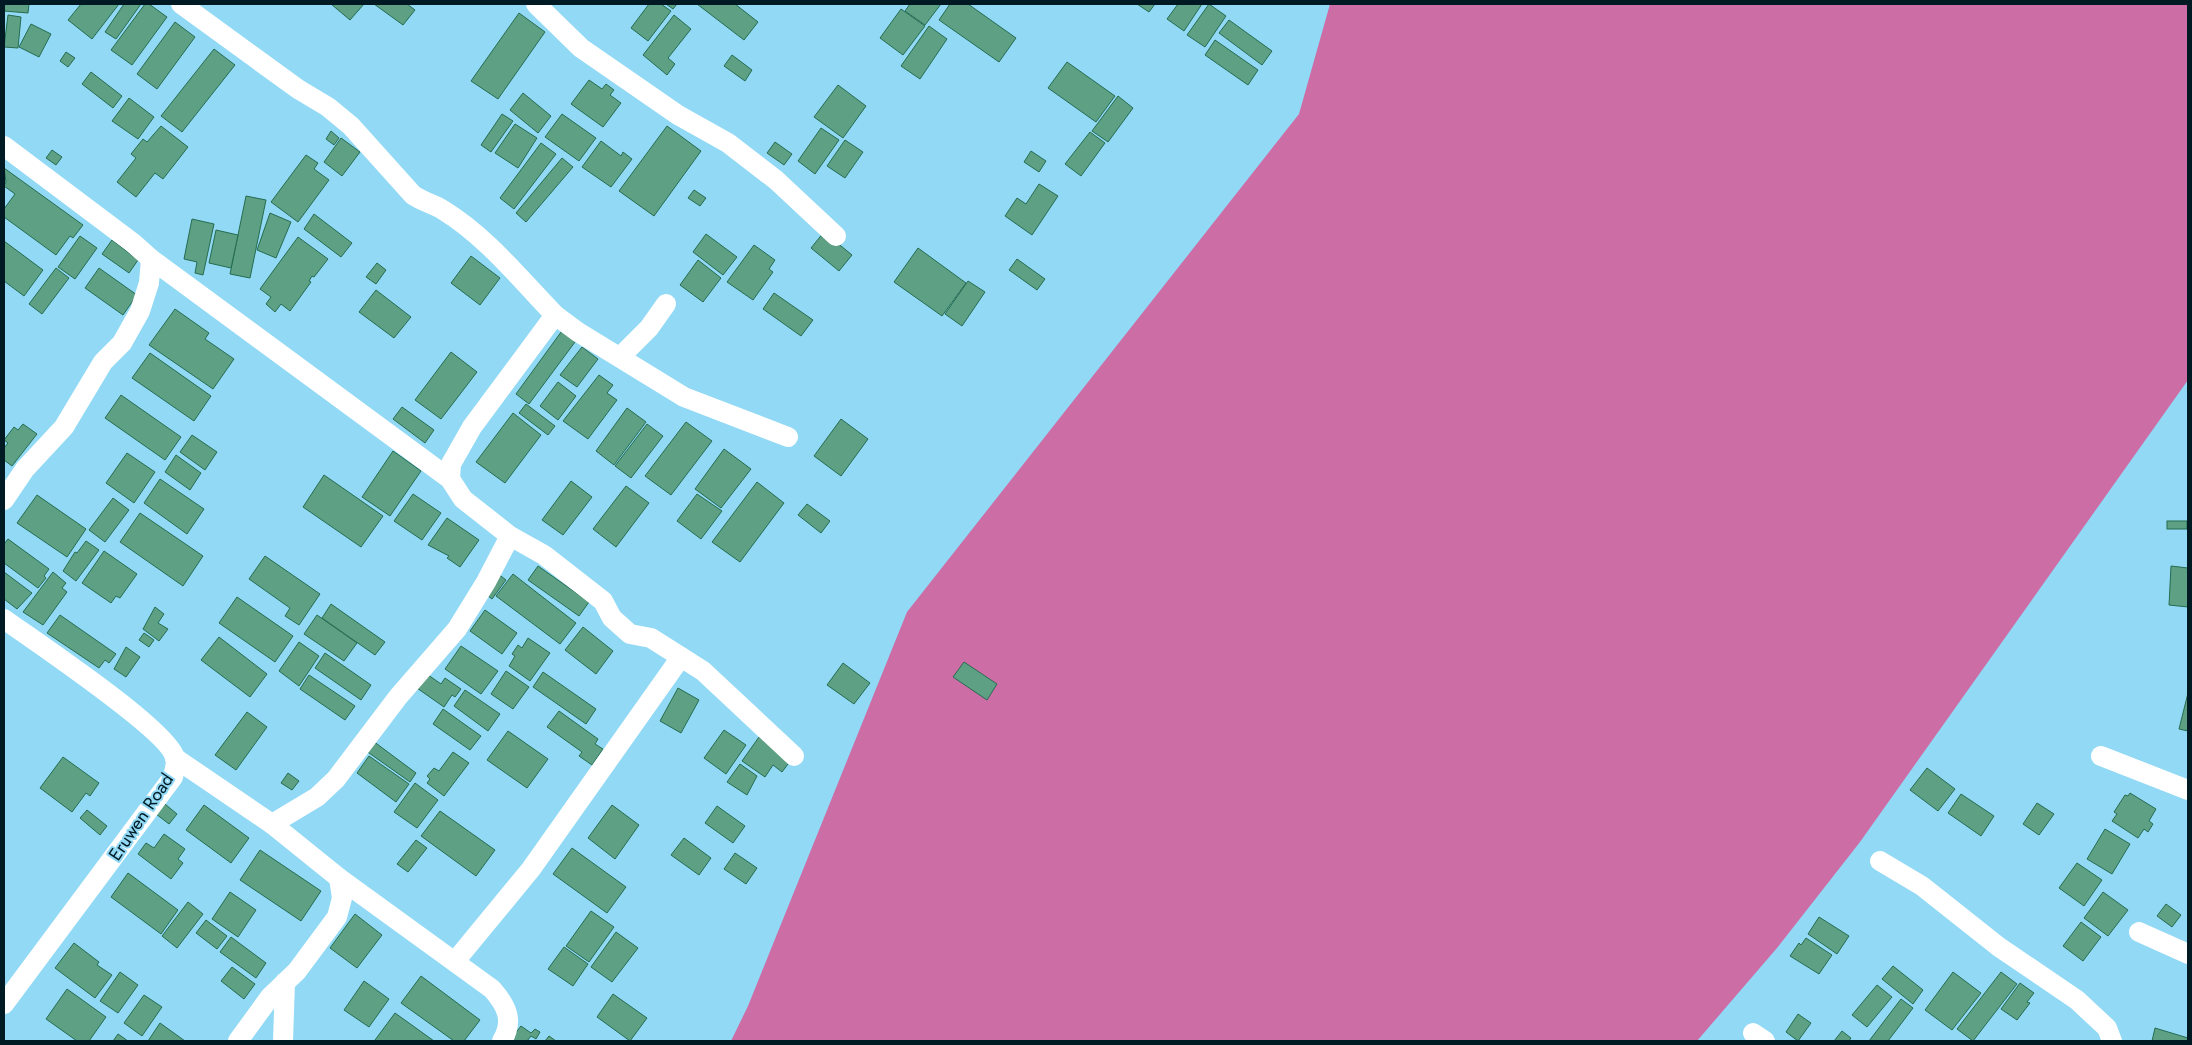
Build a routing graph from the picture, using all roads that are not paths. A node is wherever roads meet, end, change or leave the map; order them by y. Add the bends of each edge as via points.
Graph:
1 (181, 4) edge
2 (536, 4) edge
3 (4, 146) edge
4 (836, 236) dead end
5 (151, 259) junction
6 (666, 304) dead end
7 (555, 315) junction
8 (620, 357) junction
9 (788, 437) dead end
10 (450, 479) junction
11 (4, 500) edge
12 (510, 536) junction
13 (7, 627) edge
14 (681, 657) junction
15 (794, 756) dead end
16 (2101, 756) dead end
17 (176, 758) junction
18 (2188, 790) edge
19 (272, 824) junction
20 (1880, 862) dead end
21 (339, 878) junction
22 (2139, 932) dead end
23 (461, 954) dead end
24 (2188, 954) edge
25 (285, 982) junction
26 (4, 1004) edge
27 (238, 1041) edge
28 (282, 1041) edge
29 (502, 1041) edge
30 (2112, 1041) edge

1 - 7 street via 351,126 413,195 425,204 443,210 488,246
2 - 4 street via 581,48 678,115 728,143 776,180
3 - 5 street
5 - 10 street
5 - 11 street via 149,284 140,311 122,343 103,362 64,427 25,469
6 - 8 street via 649,328
7 - 8 street
7 - 10 street via 472,427 451,464
8 - 9 street via 684,397
10 - 12 street via 463,499
12 - 14 street via 544,555 603,601 612,618 630,634 650,638
12 - 19 street via 457,629 398,697 336,779 317,797
13 - 17 street, Eruwen Road via 137,716 164,738
14 - 15 street via 703,671
14 - 23 street via 531,870
16 - 18 street
17 - 19 street
17 - 26 street, Eruwen Road via 173,777
19 - 21 street
20 - 30 street via 1922,886 1999,947 2078,1000 2106,1028
21 - 25 street via 342,898 337,917
21 - 29 street via 492,989 508,1014 509,1026
22 - 24 street
25 - 27 street
25 - 28 street

